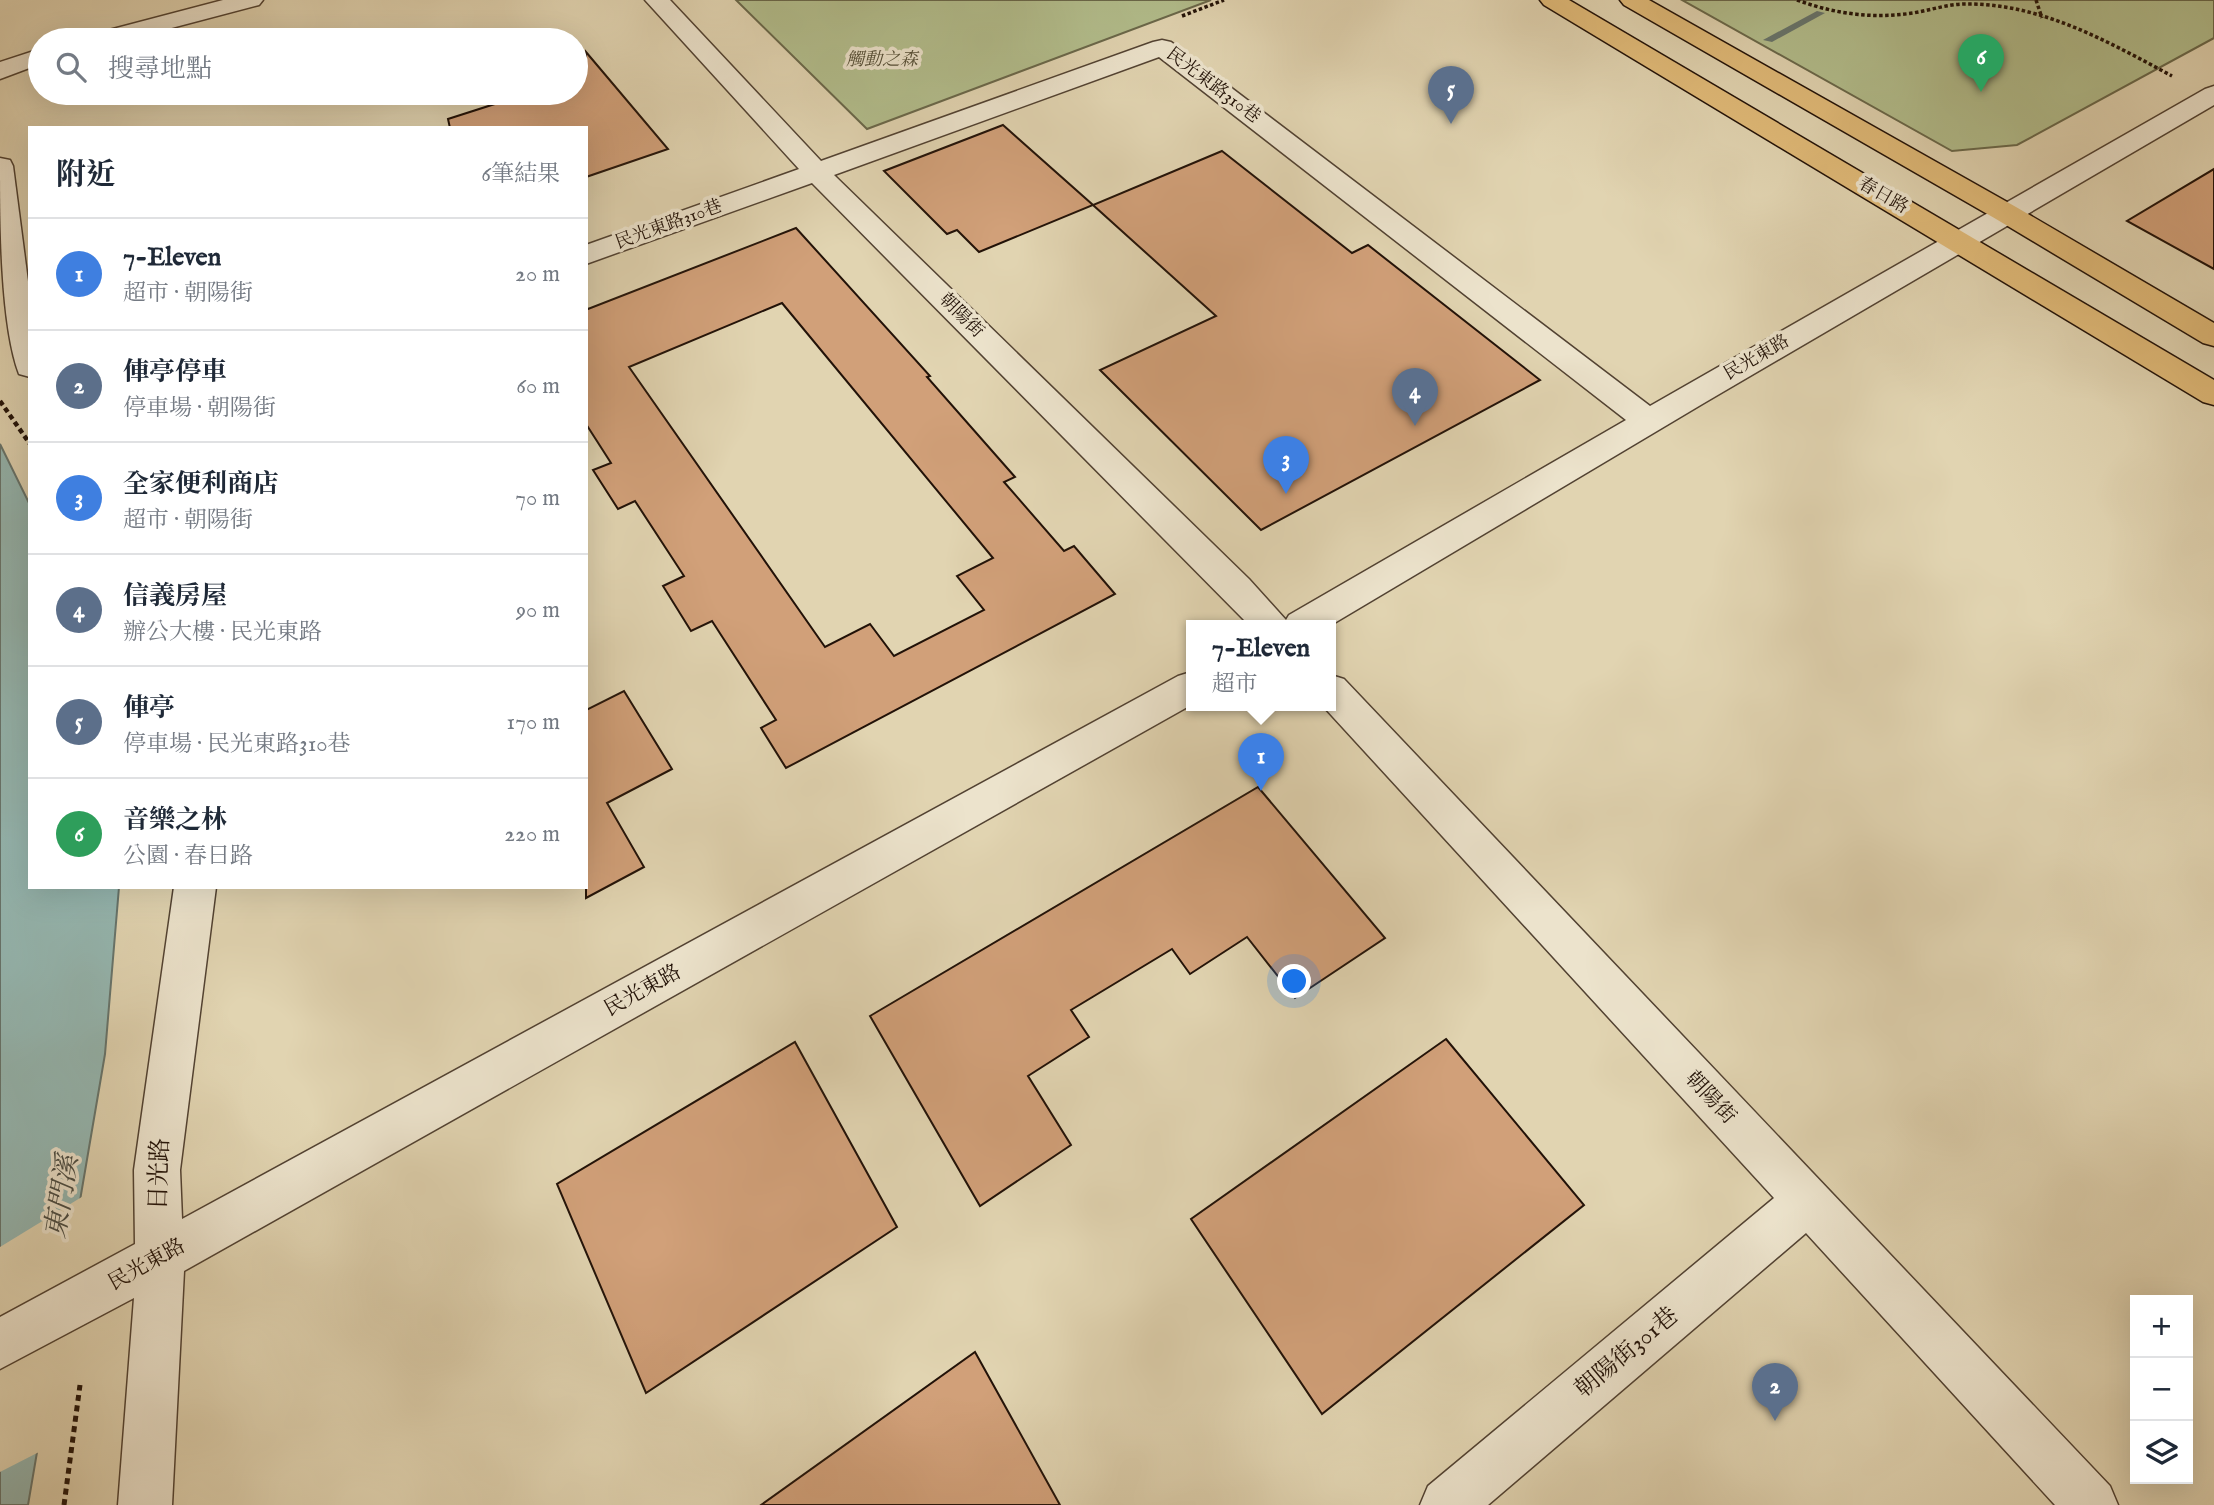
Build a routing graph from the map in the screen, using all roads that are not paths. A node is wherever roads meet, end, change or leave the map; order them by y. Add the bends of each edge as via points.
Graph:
1 (251, 0) edge
2 (657, 0) edge
3 (1552, 0) edge
4 (1632, 0) edge
5 (146, 28) edge
6 (28, 60) edge
7 (0, 71) edge
8 (2214, 94) edge
9 (0, 166) edge
10 (816, 170) junction
11 (2006, 213) junction
12 (1960, 241) junction
13 (588, 255) edge
14 (2214, 336) edge
15 (28, 362) edge
16 (2214, 394) edge
17 (1649, 421) junction
18 (1266, 620) edge
19 (1311, 620) edge
20 (1186, 690) edge
21 (1336, 695) edge
22 (195, 889) edge
23 (1807, 1201) junction
24 (159, 1258) junction
25 (0, 1344) edge
26 (145, 1505) edge
27 (1447, 1505) edge
28 (2091, 1505) edge

1 - 5 street
2 - 10 street, 朝陽街
3 - 12 main road, 春日路
4 - 11 main road
6 - 7 street
8 - 11 street, 民光東路
9 - 15 street via 20,341
10 - 13 street, 民光東路310巷
10 - 17 street, 民光東路310巷 via 1162,47
10 - 18 street, 朝陽街
11 - 12 street, 民光東路
11 - 14 main road
12 - 16 main road, 春日路
12 - 17 street, 民光東路
17 - 19 street, 民光東路
20 - 24 street, 民光東路
21 - 23 street, 朝陽街
22 - 24 street, 日光路 via 160,1135
23 - 27 street, 朝陽街301巷
23 - 28 street, 朝陽街
24 - 25 street, 民光東路
24 - 26 street, 日光路

